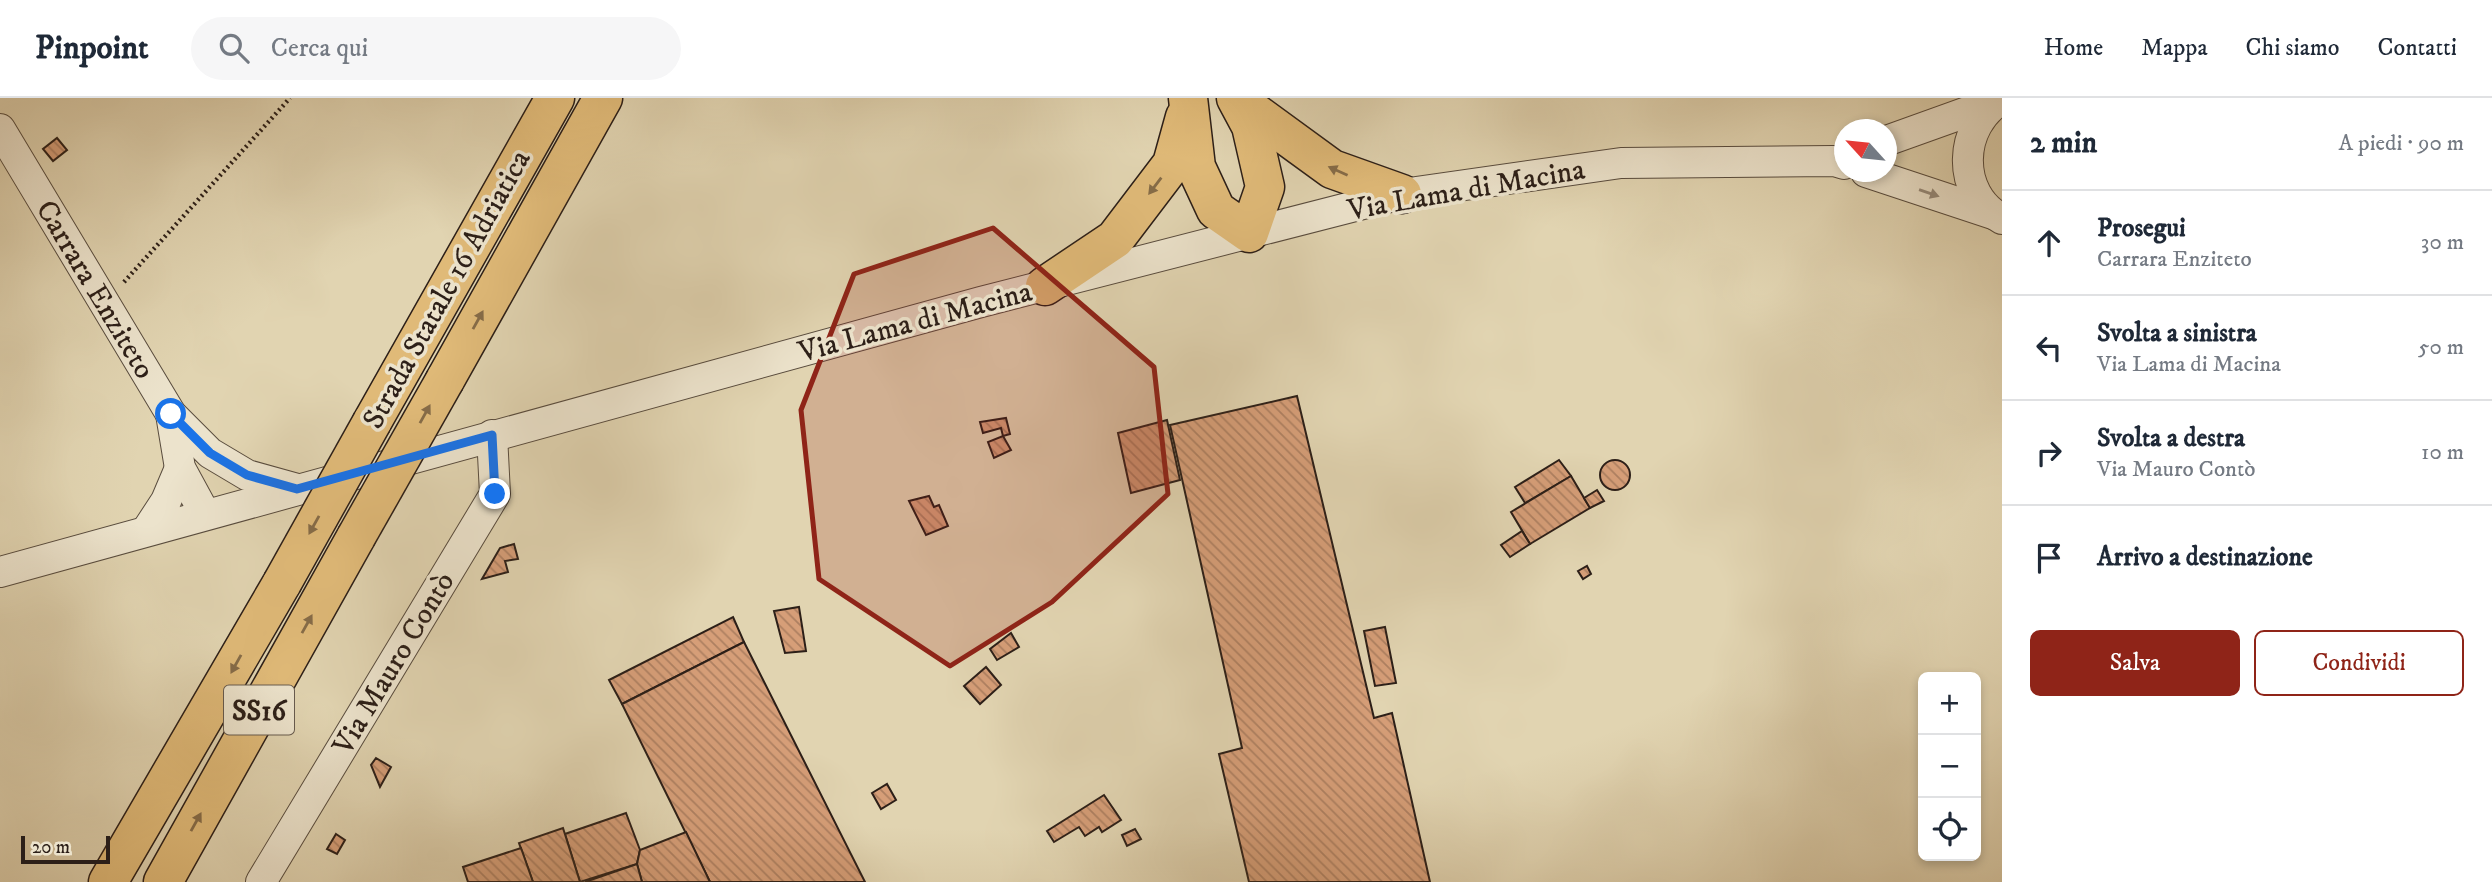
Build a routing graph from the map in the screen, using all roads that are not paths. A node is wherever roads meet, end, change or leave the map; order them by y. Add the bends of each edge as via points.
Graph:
1 (555, 98) edge
2 (603, 98) edge
3 (1236, 98) edge
4 (1189, 99) edge
5 (2001, 100) edge
6 (0, 129) edge
7 (1897, 138) edge
8 (1834, 161) edge
9 (1895, 182) edge
10 (1402, 194) junction
11 (1998, 217) edge
12 (1249, 233) junction
13 (1045, 286) junction
14 (171, 414) junction
15 (492, 435) junction
16 (210, 453) junction
17 (180, 468) junction
18 (297, 489) junction
19 (218, 510) junction
20 (147, 530) junction
21 (0, 572) edge
22 (108, 882) edge
23 (163, 882) edge
24 (261, 882) edge

1 -> 22 highway, Strada Statale 16 Adriatica / SS16, bridge
23 -> 2 highway, Strada Statale 16 Adriatica / SS16, bridge
10 -> 3 highway via 1332,169
3 - 12 highway via 1251,126 1265,187
4 - 12 highway via 1196,167 1216,210
4 -> 13 highway via 1171,164 1115,239
5 - 7 street
5 - 11 street via 1982,115 1966,156 1978,198
6 - 14 street, Carrara Enziteto
8 - 10 street, Via Lama di Macina via 1621,163
9 -> 11 street
10 - 12 street, Via Lama di Macina
12 - 13 street, Via Lama di Macina
13 - 15 street, Via Lama di Macina
14 - 16 street, Carrara Enziteto
14 - 17 street, Carrara Enziteto
15 - 18 street, Via Lama di Macina
15 - 24 street, Via Mauro Contò via 495,494
16 - 18 street, Carrara Enziteto via 247,475
16 - 19 street, Carrara Enziteto
17 - 19 street, Carrara Enziteto
17 - 20 street
18 - 19 street, Via Lama di Macina
19 - 20 street, Via Lama di Macina
20 - 21 street, Via Lama di Macina

